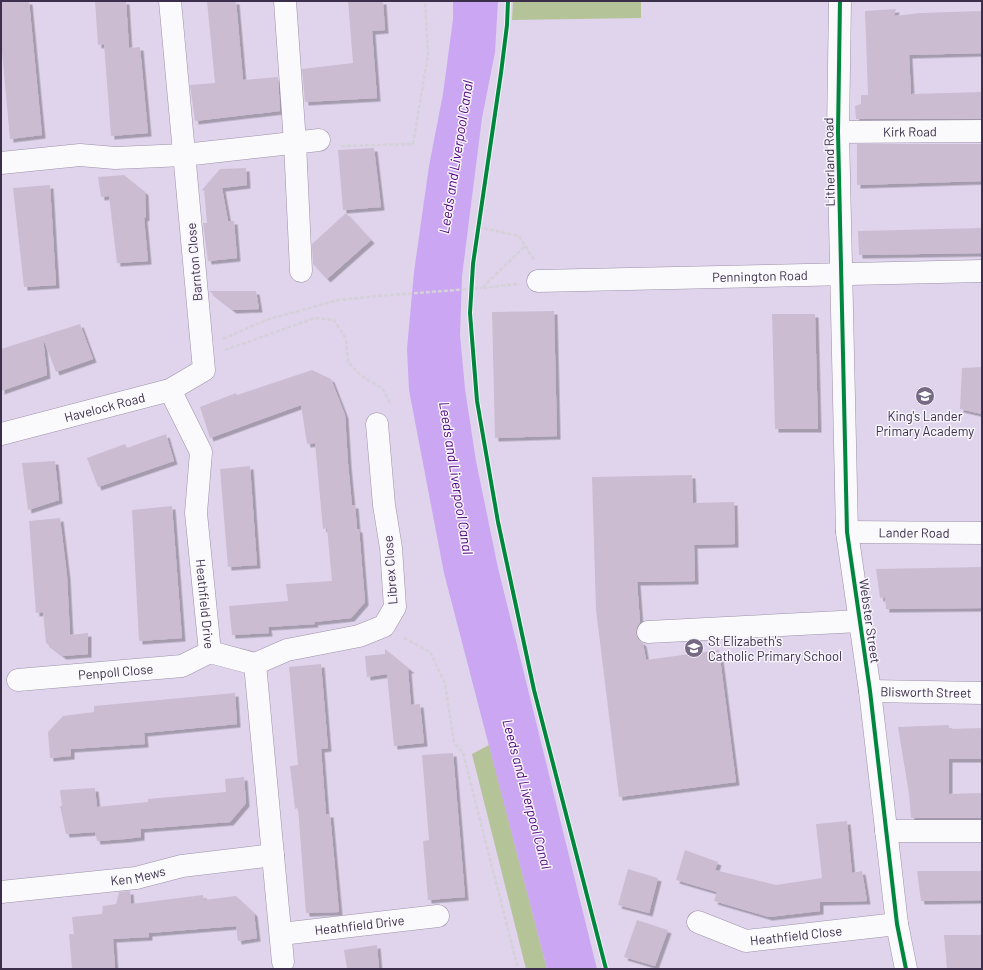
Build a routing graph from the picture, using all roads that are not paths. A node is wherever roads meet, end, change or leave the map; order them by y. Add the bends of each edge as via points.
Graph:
1 (170, 1) edge
2 (285, 1) edge
3 (840, 1) edge
4 (982, 131) edge
5 (838, 132) junction
6 (319, 140) road end
7 (295, 143) junction
8 (184, 155) junction
9 (1, 163) edge
10 (301, 271) dead end
11 (982, 271) edge
12 (842, 274) junction
13 (538, 281) road end
14 (204, 370) joint
15 (170, 390) junction
16 (377, 424) dead end
17 (1, 434) edge
18 (847, 532) junction
19 (982, 533) edge
20 (860, 621) junction
21 (648, 632) dead end
22 (210, 652) junction
23 (255, 664) junction
24 (18, 680) dead end
25 (870, 691) junction
26 (982, 693) edge
27 (886, 831) junction
28 (982, 831) edge
29 (274, 855) junction
30 (1, 892) edge
31 (438, 916) dead end
32 (698, 922) dead end
33 (897, 924) junction
34 (281, 934) junction
35 (283, 962) dead end
36 (906, 969) edge

1 - 8 street, Barnton Close
2 - 7 street
3 - 5 street, Litherland Road
4 - 5 street, Kirk Road
5 - 12 street, Litherland Road
6 - 7 street
7 - 8 street
7 - 10 street
8 - 9 street via 115,158 80,155
8 - 14 street, Barnton Close
11 - 12 street, Pennington Road
12 - 13 street, Pennington Road
12 - 18 street, Webster Street
14 - 15 street, Havelock Road
15 - 17 street, Havelock Road
15 - 22 street, Heathfield Drive via 201,452 196,512
16 - 23 street, Librex Close via 395,607 384,626 359,636 287,650
18 - 19 street, Lander Road
18 - 20 street, Webster Street
20 - 21 street
20 - 25 street, Webster Street
22 - 23 street, Heathfield Drive
22 - 24 street, Penpoll Close via 182,666
23 - 29 street
25 - 26 street, Blisworth Street
25 - 27 street, Webster Street
27 - 28 street
27 - 33 street, Webster Street
29 - 30 street, Ken Mews via 182,866 136,878
29 - 34 street
31 - 34 street, Heathfield Drive
32 - 33 street, Heathfield Close via 746,941
33 - 36 street, Webster Street
34 - 35 street

